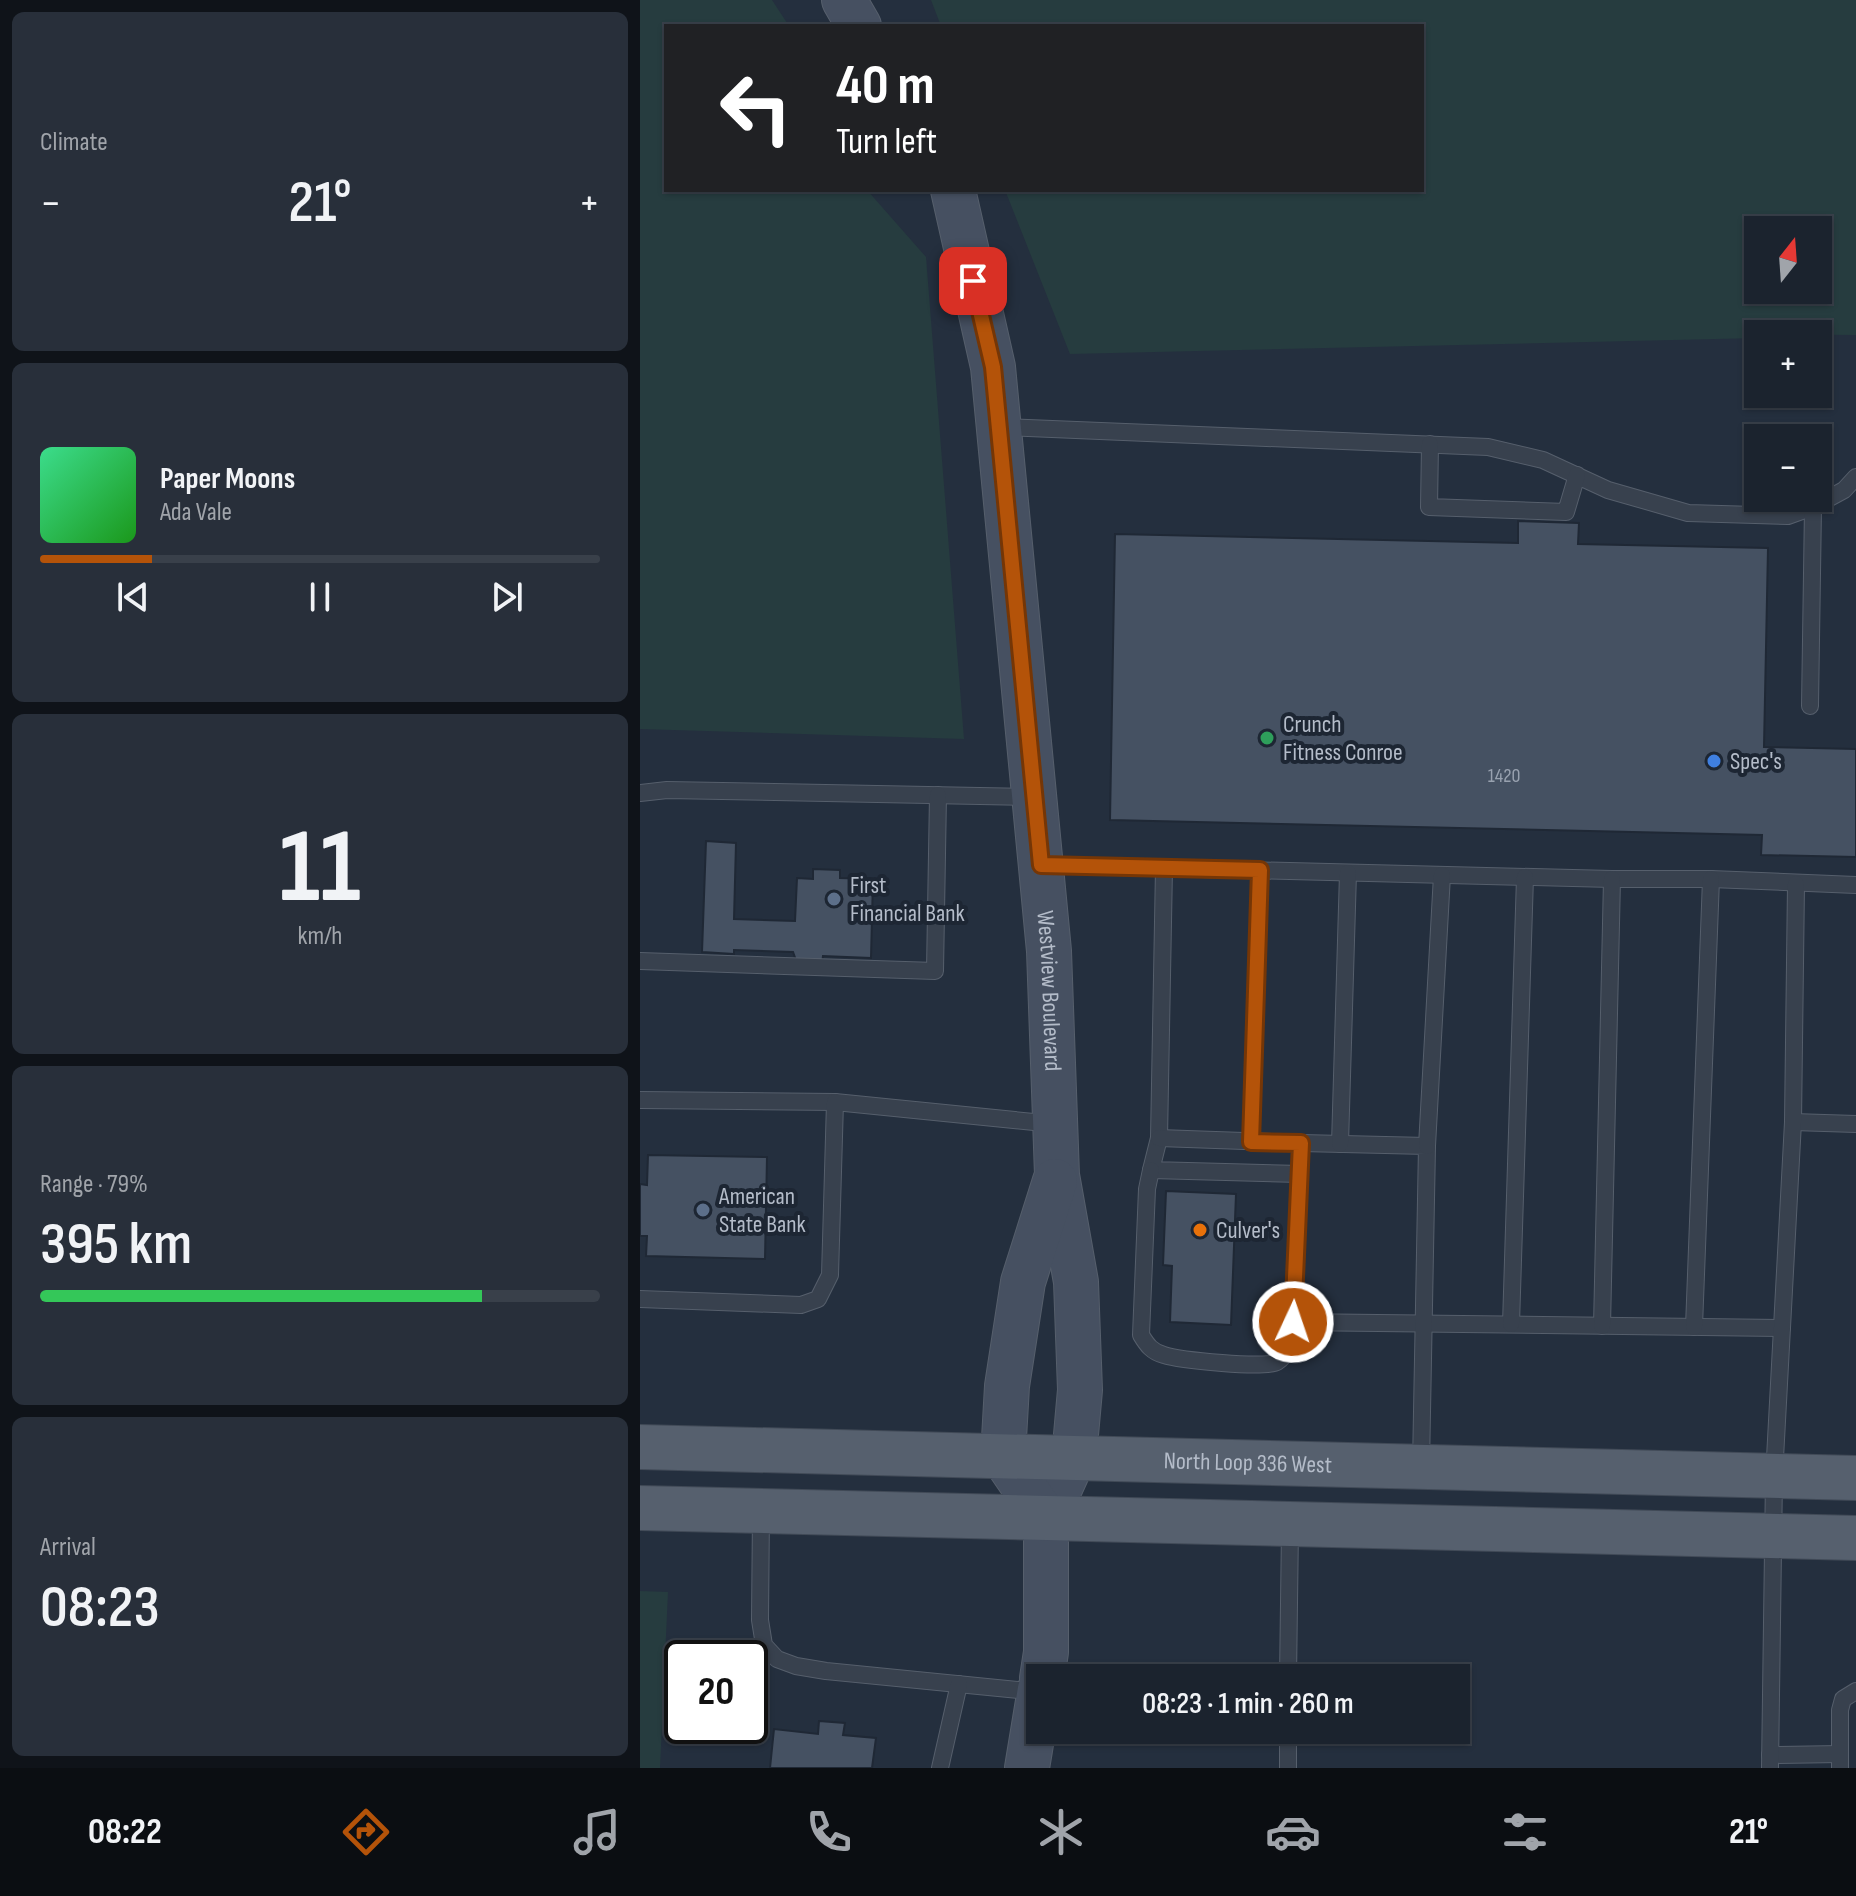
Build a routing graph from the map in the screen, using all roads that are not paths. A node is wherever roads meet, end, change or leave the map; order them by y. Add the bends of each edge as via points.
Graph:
1 (844, 0) edge
2 (858, 24) edge
3 (953, 192) edge
4 (998, 426) junction
5 (1430, 444) junction
6 (1577, 475) junction
7 (1856, 477) edge
8 (1832, 497) edge
9 (1799, 512) edge
10 (1813, 512) edge
11 (1810, 706) dead end
12 (640, 793) edge
13 (938, 795) junction
14 (1033, 797) junction
15 (1041, 865) junction
16 (1164, 868) junction
17 (1260, 870) junction
18 (1348, 873) junction
19 (1442, 875) junction
20 (1525, 877) junction
21 (1612, 879) junction
22 (1711, 879) junction
23 (1796, 884) junction
24 (1856, 885) edge
25 (640, 961) edge
26 (640, 1100) edge
27 (835, 1102) junction
28 (1793, 1122) junction
29 (1055, 1124) junction
30 (1856, 1124) edge
31 (1159, 1138) junction
32 (1251, 1142) junction
33 (1301, 1143) junction
34 (1340, 1144) junction
35 (1427, 1146) junction
36 (1151, 1170) junction
37 (1300, 1174) junction
38 (1057, 1175) junction
39 (640, 1299) edge
40 (1293, 1322) junction
41 (1422, 1323) junction
42 (1511, 1324) junction
43 (1602, 1326) junction
44 (1694, 1327) junction
45 (1782, 1328) junction
46 (640, 1447) edge
47 (1003, 1456) junction
48 (1074, 1457) junction
49 (1421, 1467) junction
50 (1774, 1477) junction
51 (1856, 1478) edge
52 (640, 1508) edge
53 (761, 1511) junction
54 (1046, 1519) junction
55 (1290, 1524) junction
56 (1774, 1538) junction
57 (1856, 1538) edge
58 (1044, 1664) edge
59 (1288, 1664) edge
60 (959, 1684) junction
61 (1026, 1689) edge
62 (1856, 1691) edge
63 (1031, 1744) edge
64 (1288, 1744) edge
65 (1840, 1761) edge
66 (1770, 1762) edge
67 (940, 1768) edge
68 (1027, 1768) edge
69 (1288, 1768) edge

1 - 2 street
3 - 4 street, Westview Boulevard via 993,367
4 - 5 lane
4 - 14 street, Westview Boulevard
5 - 6 lane via 1488,447 1543,460
5 - 6 lane via 1429,507 1566,512
6 - 9 lane via 1608,490 1688,513
7 - 8 lane
10 - 11 lane
12 - 13 lane
13 - 14 lane
13 - 25 lane via 935,971
14 - 15 street, Westview Boulevard
15 - 16 lane
15 - 29 street, Westview Boulevard
16 - 17 lane
16 - 31 lane
17 - 18 lane
17 - 32 lane
18 - 19 lane
18 - 34 lane
19 - 20 lane
19 - 35 lane
20 - 21 lane
20 - 42 lane
21 - 22 lane
21 - 43 lane
22 - 23 lane
22 - 44 lane
23 - 24 lane
23 - 28 lane
26 - 27 lane
27 - 29 lane
27 - 39 lane via 830,1275 818,1299 801,1305
28 - 30 lane
28 - 45 lane
29 - 38 street, Westview Boulevard
31 - 32 lane
31 - 36 lane
32 - 33 lane
33 - 34 lane
33 - 37 lane
34 - 35 lane
35 - 41 lane
36 - 37 lane
36 - 40 lane via 1141,1335 1148,1347 1164,1355 1258,1366 1275,1363 1286,1352
37 - 40 lane
38 - 47 street, Westview Boulevard via 1023,1282 1007,1386
38 - 48 street, Westview Boulevard via 1076,1282 1080,1390
40 - 41 lane
41 - 42 lane
41 - 49 lane
42 - 43 lane
43 - 44 lane
44 - 45 lane
45 - 50 lane
46 - 47 main road, North Loop 336 West
47 - 48 main road, North Loop 336 West
47 - 54 street
48 - 49 main road, North Loop 336 West
48 - 54 street, Westview Boulevard
49 - 50 main road, North Loop 336 West
50 - 51 main road, North Loop 336 West
50 - 56 lane
52 - 53 main road
53 - 54 main road
53 - 60 lane via 760,1620 764,1645 777,1659 826,1671
54 - 55 main road
54 - 58 street, Westview Boulevard
55 - 56 main road
55 - 59 lane
56 - 57 main road
56 - 66 lane
60 - 61 lane
60 - 67 lane
62 - 65 lane via 1843,1699 1840,1710
63 - 68 street
64 - 69 lane
65 - 66 lane

